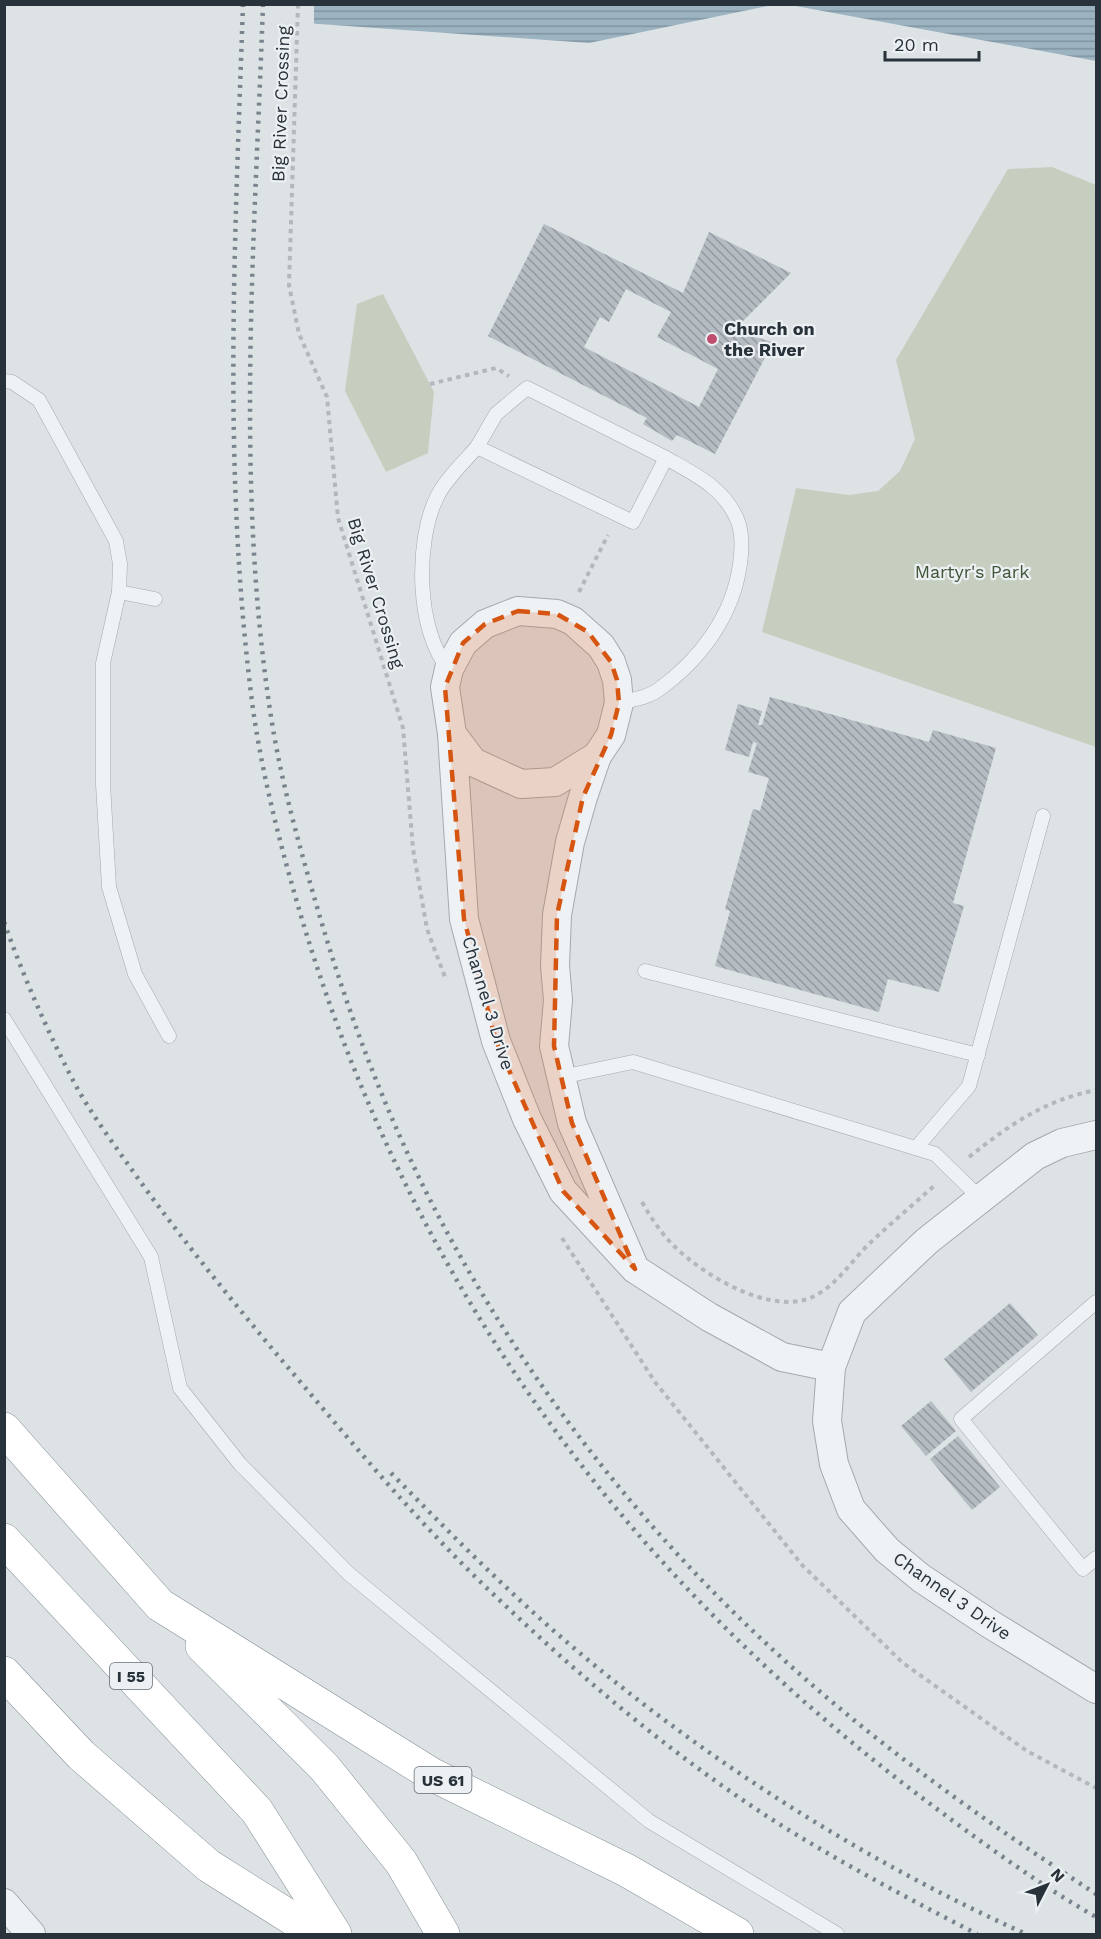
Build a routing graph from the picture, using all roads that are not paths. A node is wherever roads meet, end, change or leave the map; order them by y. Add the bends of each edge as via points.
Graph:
1 (4, 381) edge
2 (477, 447) junction
3 (666, 458) junction
4 (119, 592) junction
5 (155, 598) dead end
6 (449, 669) junction
7 (619, 703) junction
8 (452, 735) junction
9 (597, 756) junction
10 (1043, 816) dead end
11 (645, 971) dead end
12 (4, 1019) edge
13 (169, 1036) dead end
14 (978, 1055) junction
15 (561, 1077) junction
16 (1096, 1135) edge
17 (916, 1148) junction
18 (981, 1199) junction
19 (635, 1269) junction
20 (1096, 1302) edge
21 (831, 1367) junction
22 (4, 1429) edge
23 (4, 1540) edge
24 (1096, 1558) edge
25 (160, 1605) junction
26 (4, 1672) edge
27 (1096, 1688) edge
28 (4, 1903) edge
29 (31, 1935) edge
30 (317, 1935) edge
31 (335, 1935) edge
32 (442, 1935) edge
33 (737, 1935) edge
34 (837, 1935) edge

1 - 4 lane via 39,400 60,435 116,541
2 - 3 lane via 496,414 526,388
2 - 3 lane via 633,522
2 - 6 lane via 437,496 427,526 424,606 430,637
3 - 7 lane via 712,485 738,520 742,548 737,589 725,617 677,674 656,692
4 - 5 lane
4 - 13 lane via 103,663 109,887 135,974
6 - 7 street, Channel 3 Drive via 463,643 500,616 518,611 557,614 580,626 601,646 617,680
6 - 8 street, Channel 3 Drive via 445,687
7 - 9 street, Channel 3 Drive via 611,735
8 - 9 street, Channel 3 Drive via 473,762 521,784 555,782
8 - 19 street, Channel 3 Drive via 464,919 496,1041 527,1119 563,1191
9 - 15 street, Channel 3 Drive via 570,842 557,915 554,1046
10 - 14 lane
11 - 14 lane
12 - 34 lane via 151,1257 180,1388 240,1464 349,1574 649,1821
14 - 17 lane via 969,1086
15 - 17 lane via 633,1062
15 - 19 street, Channel 3 Drive via 572,1123
16 - 18 street, Channel 3 Drive via 1062,1143 1035,1156
17 - 18 lane via 935,1154
18 - 21 street, Channel 3 Drive via 927,1241 852,1312
19 - 21 street, Channel 3 Drive via 709,1317 782,1357
20 - 24 lane via 961,1419 1083,1569
21 - 27 street, Channel 3 Drive via 827,1421 834,1464 851,1509 887,1550 921,1578
22 - 25 highway
23 - 31 highway, I 55 via 257,1811
25 - 32 highway via 324,1767 401,1862
25 - 33 highway, US 61 via 431,1774 626,1870
26 - 30 highway via 81,1755 209,1866
28 - 29 street

